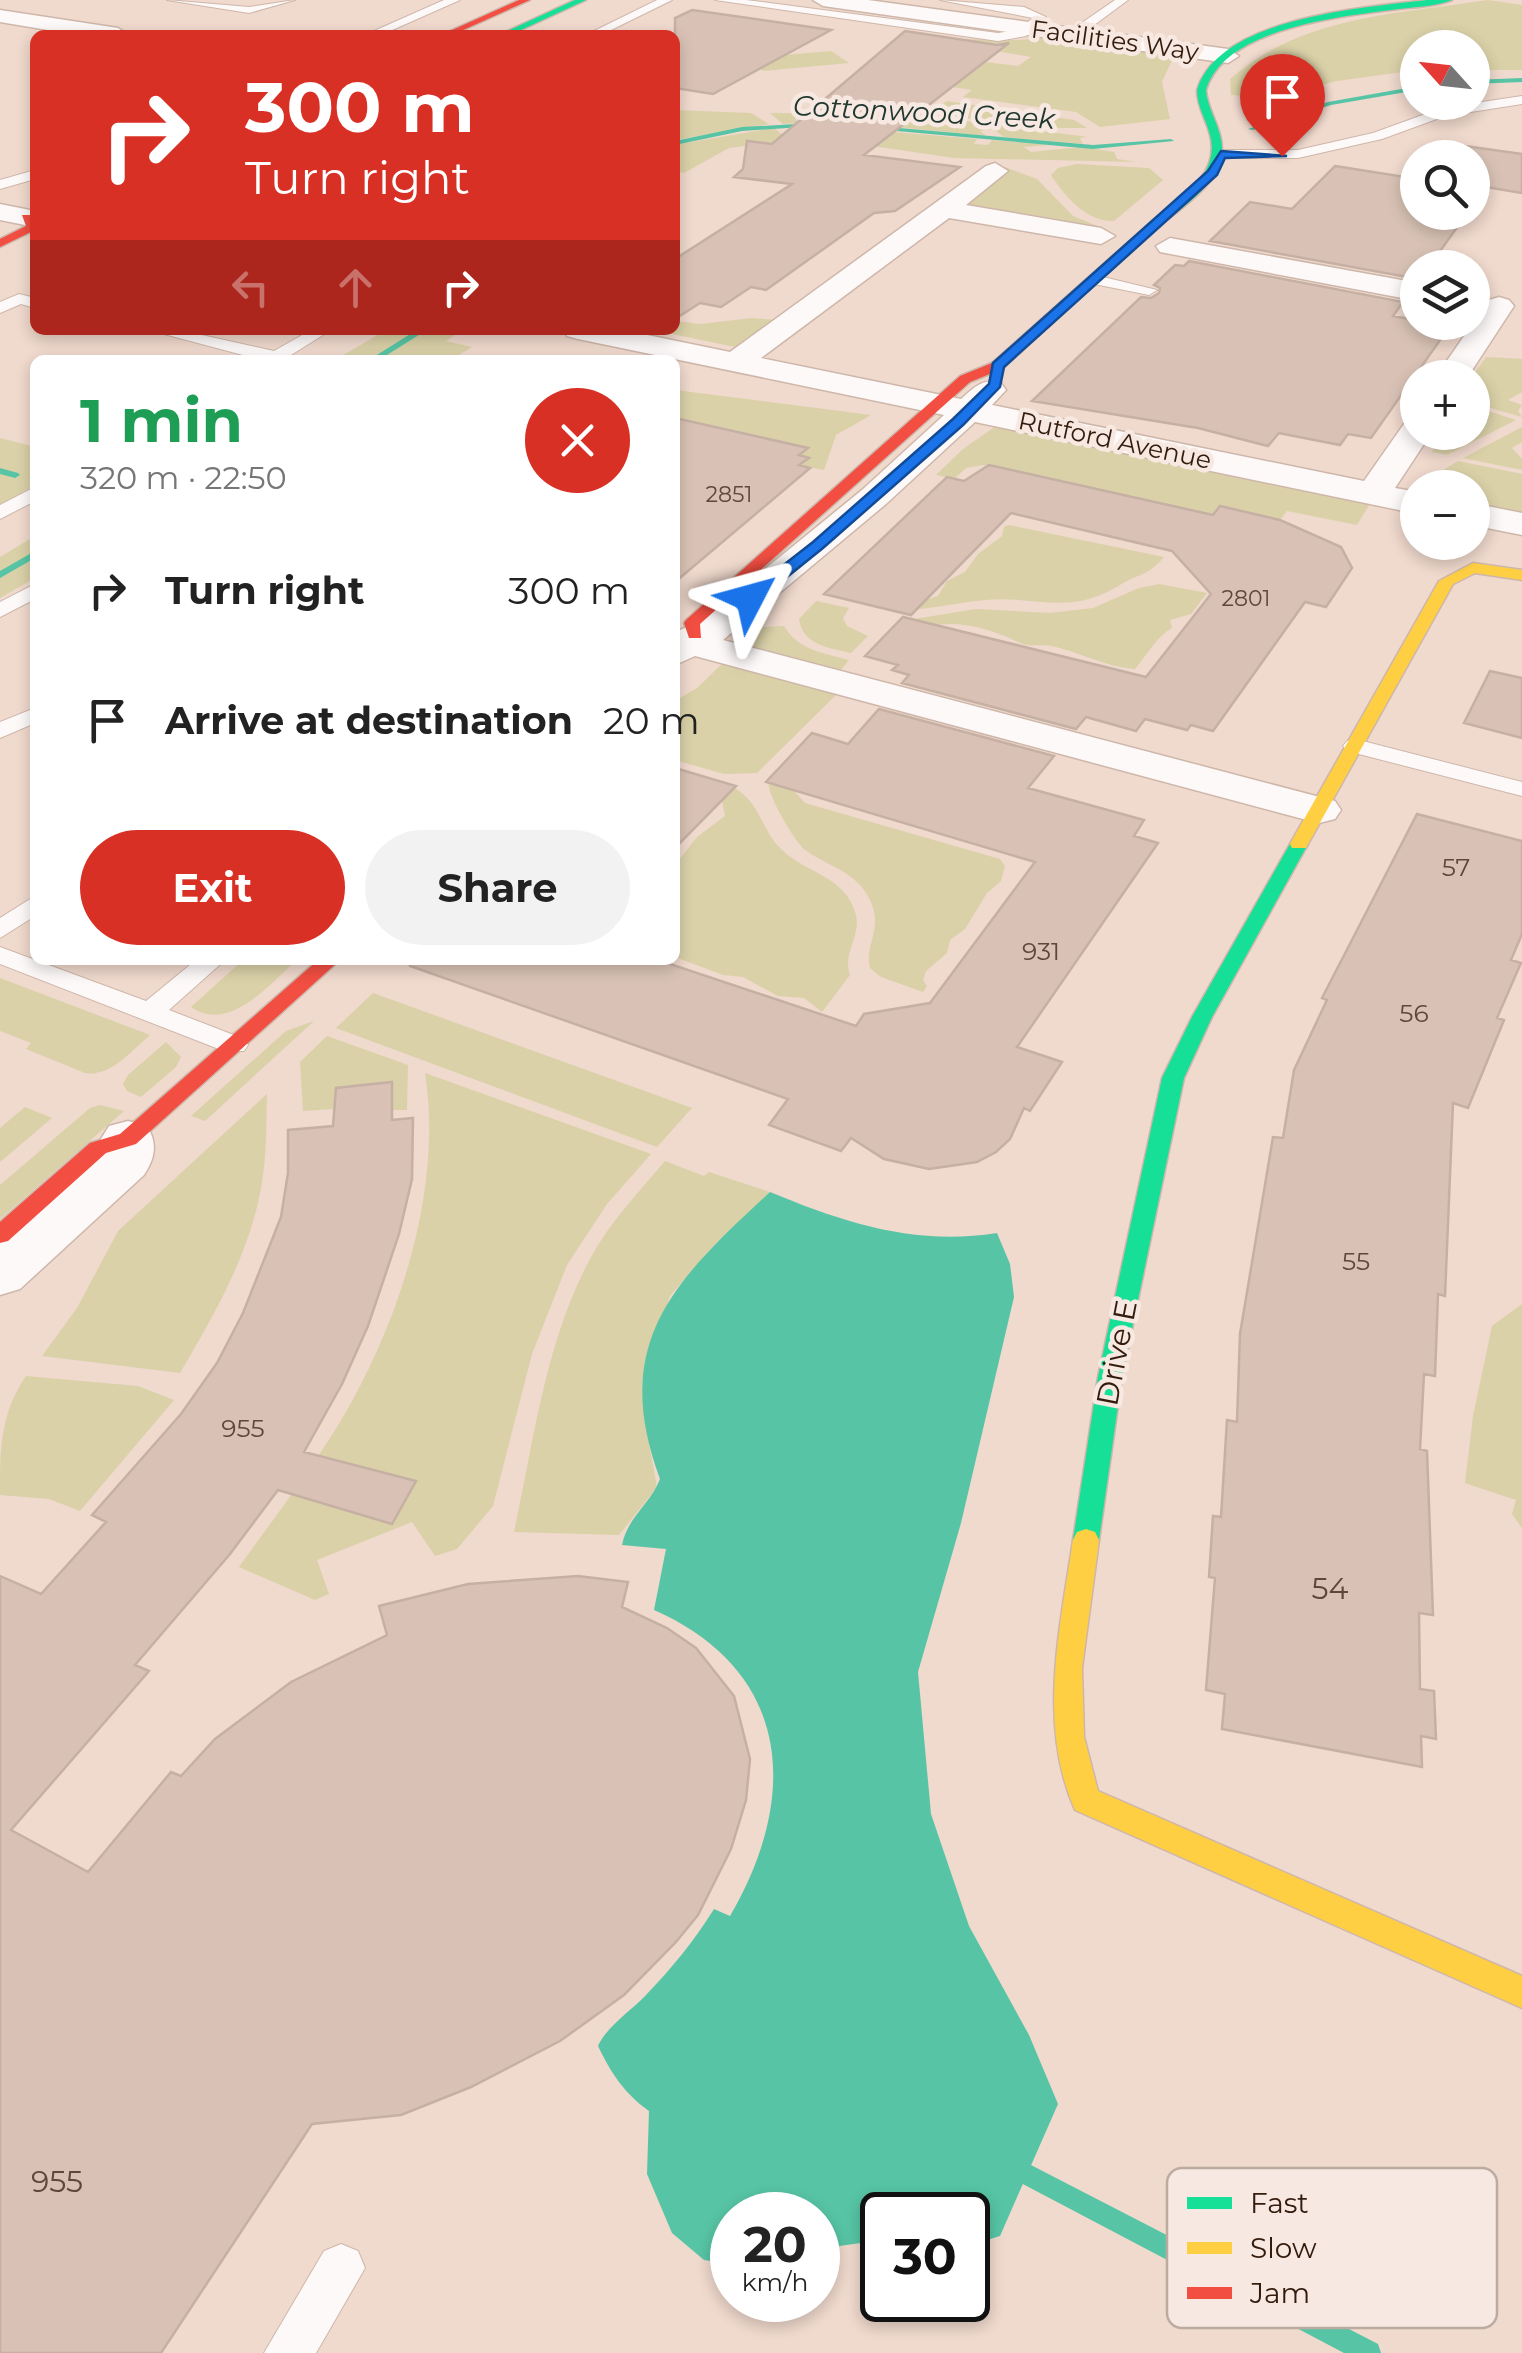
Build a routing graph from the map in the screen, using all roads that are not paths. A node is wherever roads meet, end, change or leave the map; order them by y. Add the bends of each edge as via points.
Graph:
1 (50, 0) edge
2 (174, 0) edge
3 (289, 0) edge
4 (454, 0) edge
5 (551, 0) edge
6 (582, 0) edge
7 (666, 0) edge
8 (722, 0) edge
9 (823, 0) edge
10 (946, 0) edge
11 (1138, 0) edge
12 (1448, 0) edge
13 (1120, 2) edge
14 (528, 12) edge
15 (1, 20) edge
16 (1033, 28) junction
17 (79, 30) edge
18 (383, 30) edge
19 (463, 30) edge
20 (509, 30) edge
21 (603, 30) edge
22 (1074, 34) junction
23 (30, 36) edge
24 (1228, 56) junction
25 (1522, 100) edge
26 (1221, 154) junction
27 (995, 172) dead end
28 (30, 176) edge
29 (0, 185) edge
30 (943, 209) junction
31 (30, 228) edge
32 (1101, 236) dead end
33 (0, 244) edge
34 (1170, 246) dead end
35 (30, 248) edge
36 (0, 262) edge
37 (1095, 280) junction
38 (1400, 289) edge
39 (1149, 290) dead end
40 (30, 302) edge
41 (1498, 306) edge
42 (0, 308) edge
43 (178, 335) edge
44 (314, 335) edge
45 (603, 335) edge
46 (261, 355) edge
47 (279, 355) edge
48 (1464, 360) edge
49 (735, 362) junction
50 (998, 366) joint
51 (953, 407) junction
52 (1403, 450) edge
53 (1373, 494) junction
54 (30, 497) edge
55 (1400, 499) edge
56 (0, 513) edge
57 (1490, 518) edge
58 (1522, 524) edge
59 (1522, 575) edge
60 (30, 593) edge
61 (0, 611) edge
62 (685, 643) edge
63 (30, 717) edge
64 (0, 731) edge
65 (1355, 746) junction
66 (1522, 789) edge
67 (1319, 810) junction
68 (30, 908) edge
69 (0, 930) edge
70 (0, 955) edge
71 (206, 965) edge
72 (324, 965) edge
73 (150, 1012) junction
74 (234, 1044) junction
75 (128, 1138) junction
76 (0, 1235) edge
77 (0, 1274) edge
78 (1522, 1992) edge
79 (341, 2268) dead end
80 (288, 2353) edge

1 - 15 street
2 - 3 lane via 248,10
4 - 18 lane
5 - 14 street
6 - 14 street
7 - 21 lane
8 - 16 lane via 998,37
9 - 16 street, Facilities Way
10 - 16 lane via 1034,13 1040,17
11 - 13 lane
12 - 24 street via 1287,26
13 - 22 lane
14 - 19 street
14 - 20 street
15 - 17 street
15 - 23 street
16 - 22 street, Facilities Way
22 - 24 street, Facilities Way
24 - 26 street via 1205,76 1201,100
25 - 26 lane via 1442,112 1298,154
26 - 37 street via 1213,172
27 - 30 street
28 - 29 lane
30 - 32 street
30 - 49 street
31 - 33 street
34 - 38 street
35 - 36 street
37 - 39 lane
37 - 50 street
40 - 42 lane
41 - 48 street
43 - 46 lane
44 - 47 lane
45 - 49 street, Rutford Avenue
49 - 51 street, Rutford Avenue
50 - 51 street via 996,384
51 - 53 street, Rutford Avenue
51 - 62 street via 846,521 714,630
52 - 53 street
53 - 55 street, Rutford Avenue
54 - 56 lane
57 - 58 street
59 - 65 street, Drive E via 1480,567 1455,573
60 - 61 lane
62 - 67 street
63 - 64 lane
65 - 66 lane
65 - 67 street, Drive E
67 - 78 street, Drive E via 1173,1078 1110,1377 1068,1668 1069,1737 1086,1800
68 - 69 lane
70 - 73 lane
71 - 73 lane
72 - 74 street
73 - 74 lane
74 - 75 street
75 - 76 street via 98,1148
75 - 77 street via 125,1162
79 - 80 lane

